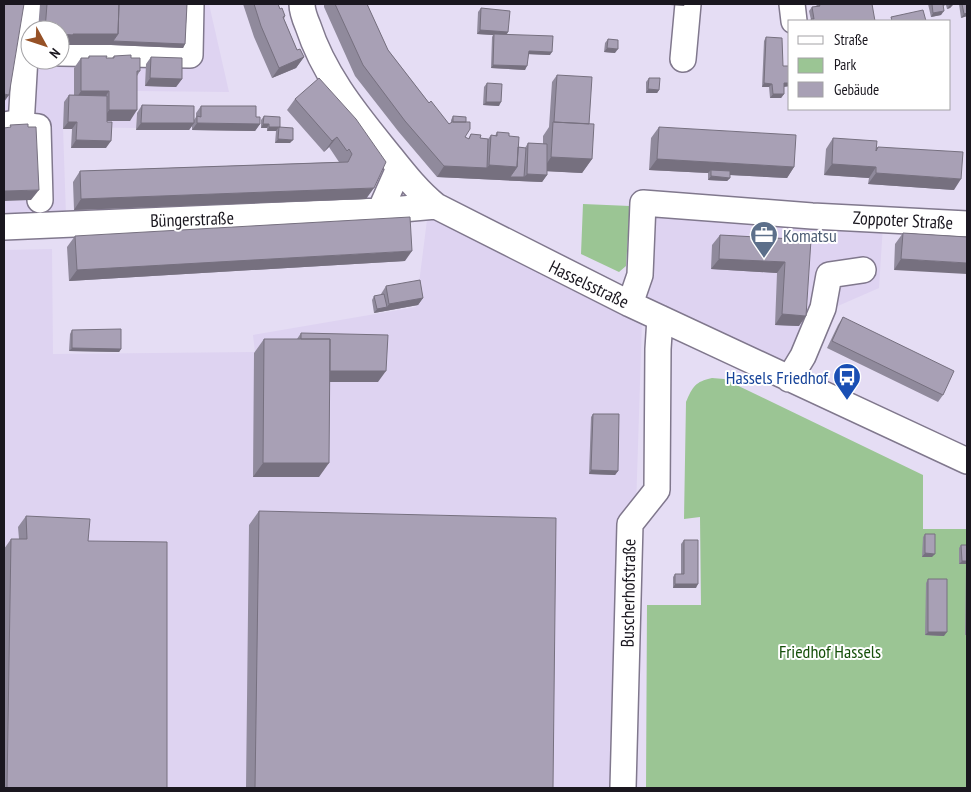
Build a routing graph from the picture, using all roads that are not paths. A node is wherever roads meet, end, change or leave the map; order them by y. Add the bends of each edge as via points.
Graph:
1 (28, 4) edge
2 (191, 4) edge
3 (302, 4) edge
4 (688, 4) edge
5 (792, 4) edge
6 (28, 20) edge
7 (794, 20) edge
8 (70, 53) edge
9 (683, 59) dead end
10 (24, 70) edge
11 (12, 125) edge
12 (399, 168) junction
13 (40, 200) edge
14 (436, 206) junction
15 (380, 211) junction
16 (967, 224) edge
17 (4, 227) edge
18 (864, 270) dead end
19 (630, 304) junction
20 (660, 318) junction
21 (789, 379) junction
22 (967, 461) edge
23 (623, 788) edge

1 - 6 street
2 - 8 street via 190,55
3 - 12 street, Hasselsstraße via 313,42 328,72
4 - 9 street
5 - 7 street
10 - 11 street
11 - 13 street via 38,127
12 - 14 street, Hasselsstraße
12 - 15 street
14 - 15 street, Büngerstraße
14 - 19 street, Hasselsstraße
15 - 17 street, Büngerstraße
16 - 19 street, Zoppoter Straße via 642,203 640,275
18 - 21 street via 829,275 823,308 803,356
19 - 20 street, Hasselsstraße
20 - 21 street, Hasselsstraße
20 - 23 street, Buscherhofstraße via 657,490 630,524
21 - 22 street, Hasselsstraße

